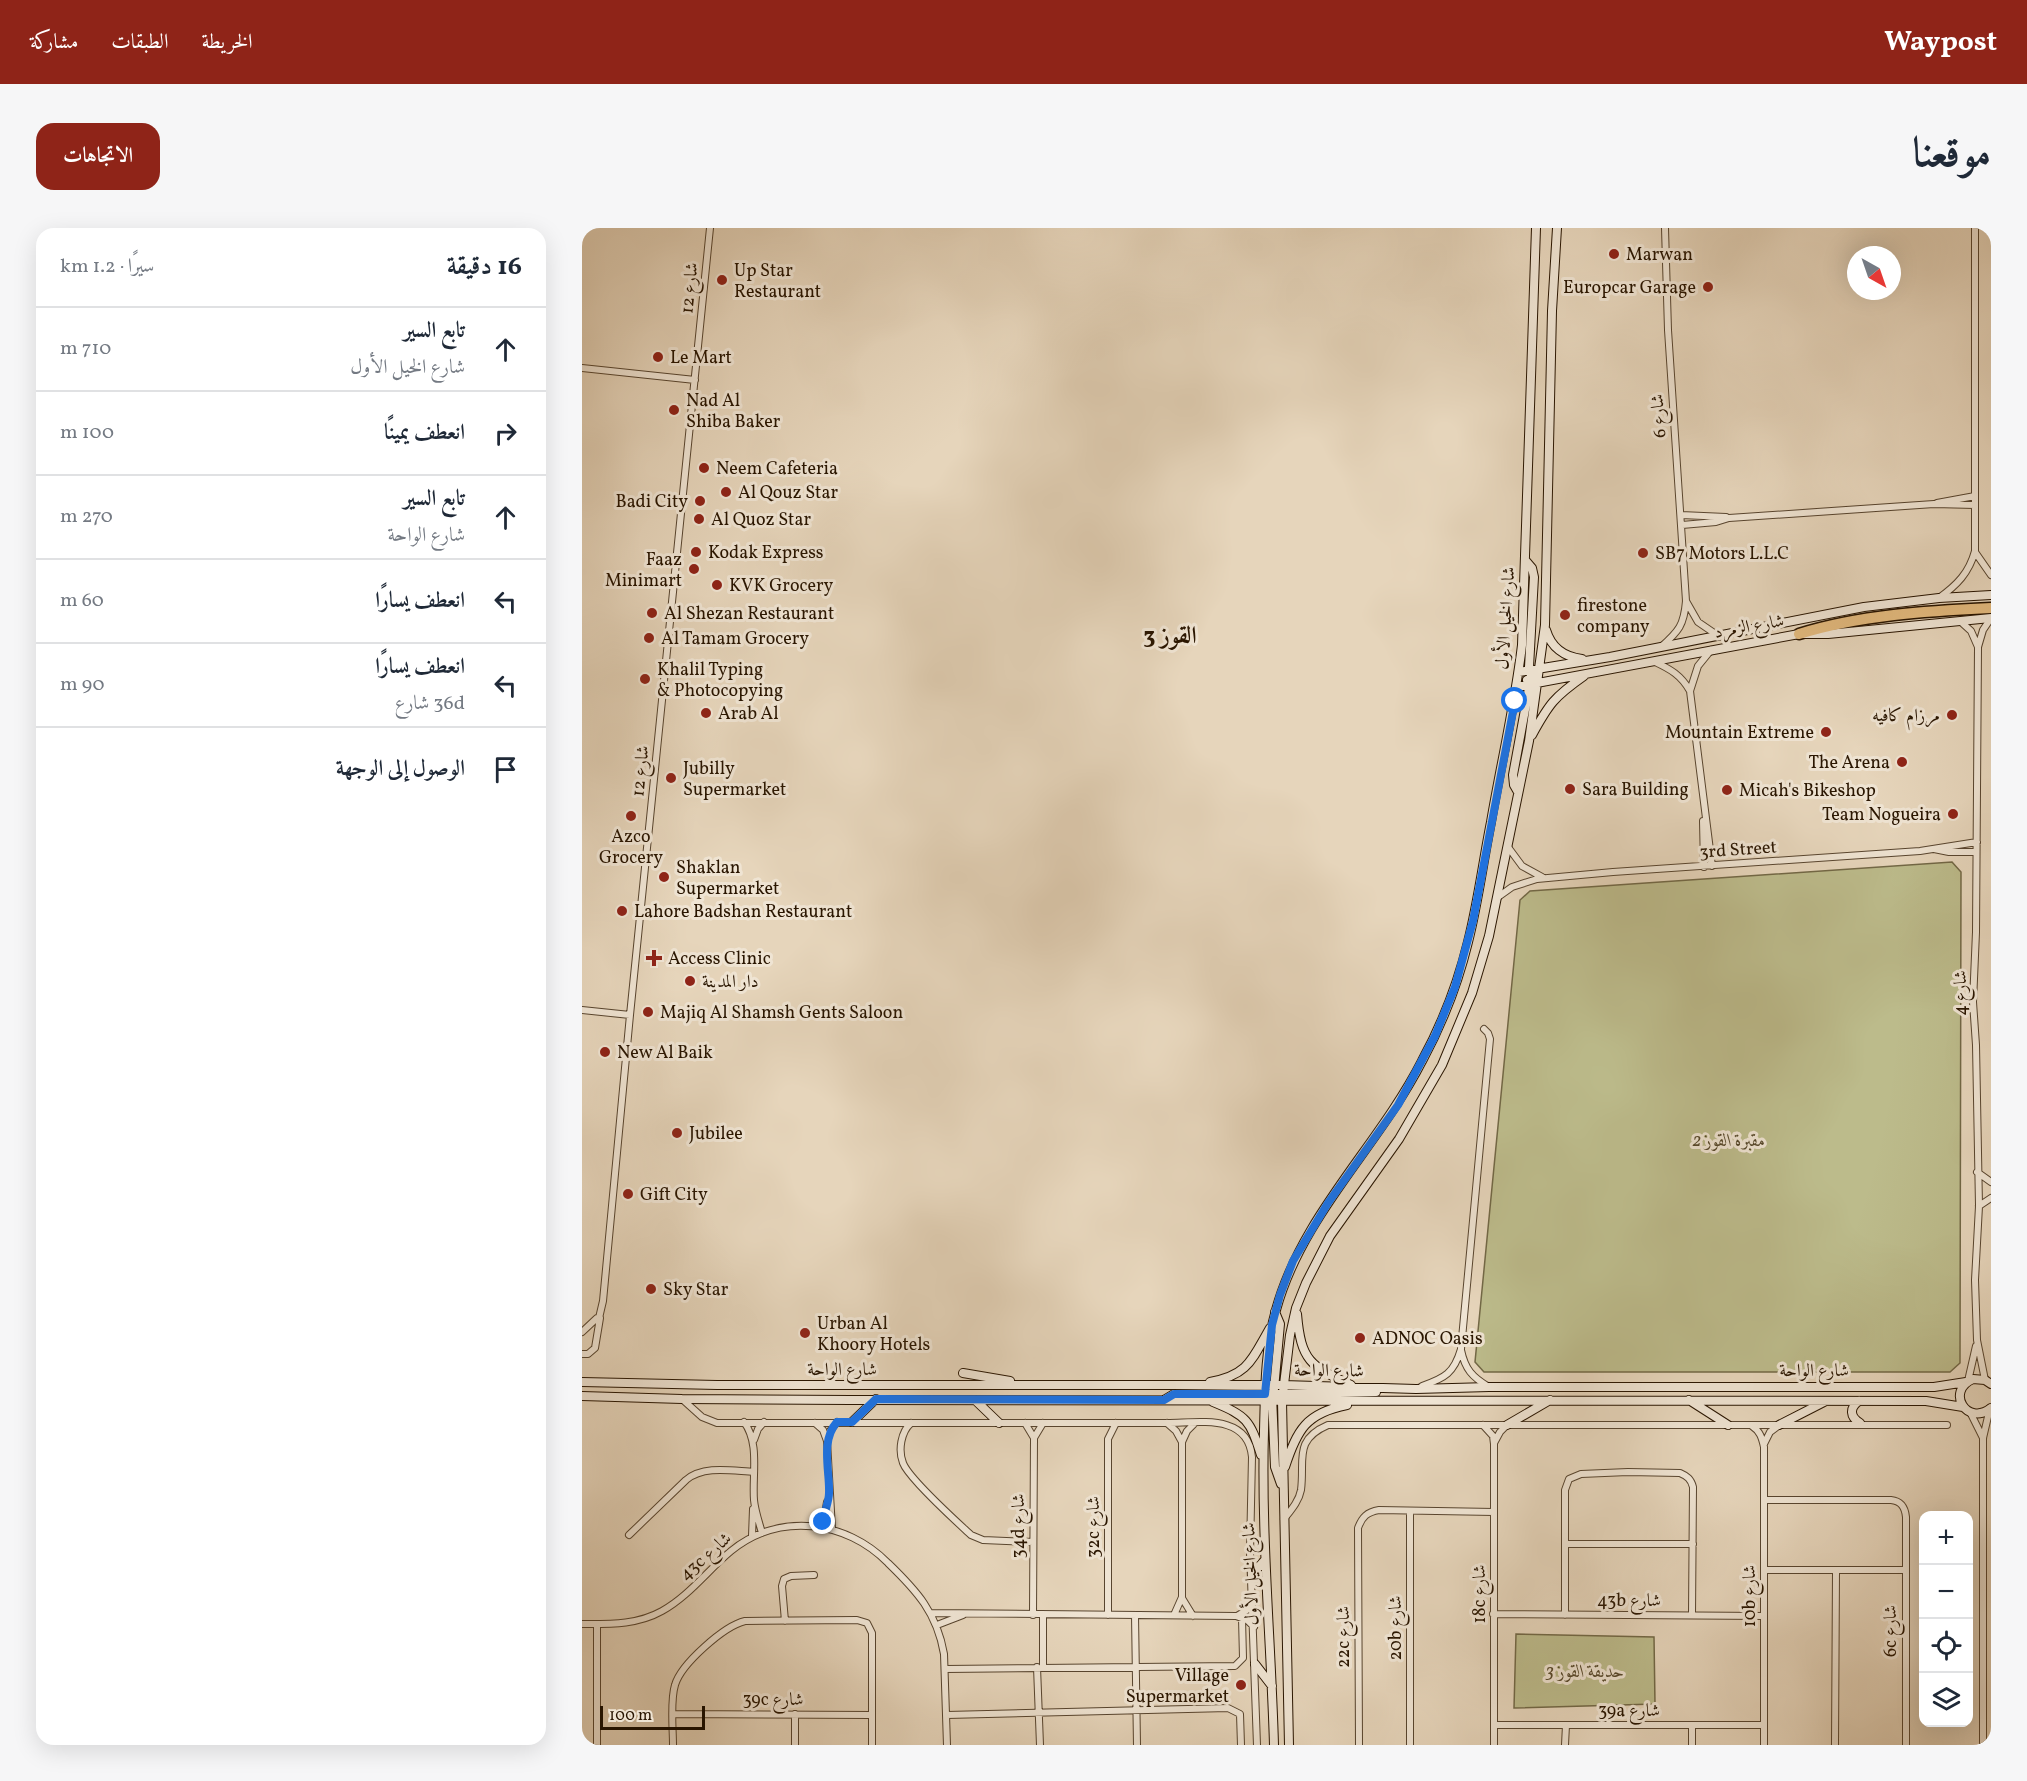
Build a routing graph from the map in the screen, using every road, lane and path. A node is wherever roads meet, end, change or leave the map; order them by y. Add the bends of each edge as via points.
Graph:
1 (710, 228) edge
2 (1536, 228) edge
3 (1557, 228) edge
4 (1665, 228) edge
5 (1975, 228) edge
6 (582, 368) edge
7 (695, 380) junction
8 (1975, 496) junction
9 (1934, 504) junction
10 (1974, 505) junction
11 (1681, 515) junction
12 (1729, 518) junction
13 (1682, 525) junction
14 (1975, 551) junction
15 (1526, 561) junction
16 (1991, 575) edge
17 (1991, 595) edge
18 (1939, 598) junction
19 (1686, 601) junction
20 (1991, 608) edge
21 (1991, 618) edge
22 (1960, 621) junction
23 (1545, 625) junction
24 (1799, 634) junction
25 (1718, 635) junction
26 (1978, 646) junction
27 (1660, 647) junction
28 (1711, 650) junction
29 (1591, 660) junction
30 (1655, 662) junction
31 (1539, 668) junction
32 (1529, 670) junction
33 (1519, 672) junction
34 (1587, 674) junction
35 (1533, 684) junction
36 (1516, 687) junction
37 (1690, 691) junction
38 (1528, 741) junction
39 (1518, 792) junction
40 (1704, 812) junction
41 (1977, 842) junction
42 (1507, 846) junction
43 (1934, 849) junction
44 (1976, 852) junction
45 (1712, 866) junction
46 (1704, 867) junction
47 (1545, 878) junction
48 (1498, 897) junction
49 (582, 1010) edge
50 (630, 1015) junction
51 (1484, 1029) dead end
52 (1977, 1172) junction
53 (1991, 1182) edge
54 (1991, 1198) edge
55 (1979, 1206) junction
56 (1296, 1308) junction
57 (1275, 1312) junction
58 (599, 1317) junction
59 (1272, 1325) junction
60 (582, 1332) edge
61 (1977, 1340) junction
62 (1461, 1349) junction
63 (582, 1354) edge
64 (963, 1373) dead end
65 (582, 1382) edge
66 (1967, 1382) junction
67 (1988, 1382) edge
68 (1035, 1385) junction
69 (1189, 1386) junction
70 (1354, 1387) junction
71 (1489, 1387) junction
72 (1382, 1388) junction
73 (1416, 1389) junction
74 (1273, 1393) junction
75 (582, 1396) edge
76 (682, 1399) junction
77 (876, 1399) junction
78 (975, 1400) junction
79 (1164, 1400) junction
80 (1208, 1400) junction
81 (1550, 1400) junction
82 (1688, 1400) junction
83 (1826, 1400) junction
84 (1365, 1401) junction
85 (1859, 1401) junction
86 (1991, 1408) edge
87 (1967, 1409) junction
88 (744, 1422) junction
89 (764, 1422) junction
90 (815, 1422) junction
91 (837, 1422) junction
92 (852, 1422) junction
93 (888, 1423) junction
94 (911, 1423) junction
95 (999, 1423) junction
96 (1097, 1423) junction
97 (1116, 1423) junction
98 (1167, 1423) junction
99 (1195, 1423) junction
100 (1860, 1423) junction
101 (1025, 1424) junction
102 (1043, 1424) junction
103 (1483, 1425) junction
104 (1507, 1425) junction
105 (1728, 1425) junction
106 (1747, 1425) junction
107 (1779, 1425) junction
108 (1947, 1425) dead end
109 (902, 1438) junction
110 (1034, 1438) junction
111 (1983, 1438) junction
112 (1108, 1439) junction
113 (827, 1441) junction
114 (1182, 1442) junction
115 (753, 1443) junction
116 (1494, 1444) junction
117 (1764, 1447) junction
118 (1263, 1461) junction
119 (753, 1472) junction
120 (1282, 1476) junction
121 (1283, 1487) junction
122 (829, 1496) junction
123 (1764, 1500) junction
124 (754, 1502) junction
125 (1410, 1511) junction
126 (1494, 1512) junction
127 (1283, 1520) junction
128 (823, 1526) junction
129 (832, 1528) junction
130 (762, 1533) junction
131 (629, 1535) dead end
132 (752, 1536) junction
133 (1033, 1542) junction
134 (1565, 1544) junction
135 (1693, 1544) junction
136 (1265, 1560) junction
137 (1764, 1570) junction
138 (1836, 1570) junction
139 (1905, 1570) junction
140 (1252, 1574) junction
141 (814, 1575) dead end
142 (1182, 1597) junction
143 (1253, 1599) junction
144 (932, 1613) junction
145 (964, 1614) junction
146 (1493, 1614) junction
147 (1034, 1615) junction
148 (1043, 1615) junction
149 (1108, 1615) junction
150 (1135, 1615) junction
151 (1174, 1615) junction
152 (1565, 1615) junction
153 (1193, 1616) junction
154 (1692, 1616) junction
155 (1764, 1616) junction
156 (1239, 1617) junction
157 (785, 1621) junction
158 (582, 1624) edge
159 (597, 1624) junction
160 (937, 1625) junction
161 (1254, 1628) junction
162 (1983, 1632) junction
163 (1991, 1632) edge
164 (1255, 1664) junction
165 (1136, 1665) junction
166 (1040, 1667) junction
167 (945, 1669) junction
168 (1272, 1686) junction
169 (1136, 1710) junction
170 (1038, 1713) junction
171 (673, 1714) junction
172 (795, 1714) junction
173 (872, 1715) junction
174 (947, 1715) junction
175 (1494, 1725) junction
176 (1566, 1725) junction
177 (1692, 1725) junction
178 (1764, 1725) junction
179 (597, 1745) edge
180 (673, 1745) edge
181 (795, 1745) edge
182 (872, 1745) edge
183 (947, 1745) edge
184 (1040, 1745) edge
185 (1137, 1745) edge
186 (1241, 1745) edge
187 (1257, 1745) edge
188 (1274, 1745) edge
189 (1289, 1745) edge
190 (1359, 1745) edge
191 (1410, 1745) edge
192 (1494, 1745) edge
193 (1565, 1745) edge
194 (1692, 1745) edge
195 (1764, 1745) edge
196 (1835, 1745) edge
197 (1906, 1745) edge
198 (1983, 1745) edge

1 - 7 street, شارع 12
2 - 15 main road, شارع الخيل الأول
3 - 23 main road, شارع الخيل الأول
4 - 11 street, شارع 6
5 - 8 street
6 - 7 street
7 - 50 street, شارع 12
8 - 9 street
8 - 10 street
9 - 10 street
9 - 12 street
10 - 14 street
11 - 12 street
11 - 13 street, شارع 6
12 - 13 street
13 - 19 street, شارع 6
14 - 16 street
14 - 18 street via 1962,578
15 - 32 main road via 1534,578
15 - 33 main road, شارع الخيل الأول
17 - 18 main road, شارع الزمرد
18 - 25 main road, شارع الزمرد via 1863,607
19 - 25 street via 1698,622
19 - 27 street, شارع 6 via 1681,626
20 - 24 highway via 1840,624
21 - 22 main road, شارع الزمرد
21 - 26 street, شارع 4
22 - 24 main road, شارع الزمرد
22 - 26 street via 1971,631
23 - 29 main road via 1558,650 1574,658
23 - 31 main road, شارع الخيل الأول
24 - 28 main road, شارع الزمرد
25 - 27 main road, شارع الزمرد
26 - 41 street, شارع 4
27 - 29 main road, شارع الزمرد
28 - 30 main road, شارع الزمرد
28 - 37 street via 1698,666
29 - 31 main road, شارع الزمرد
30 - 34 main road, شارع الزمرد
30 - 37 street via 1680,676
31 - 32 main road, شارع الزمرد
31 - 35 main road, شارع الخيل الأول
32 - 33 main road, شارع الزمرد
32 - 35 main road
33 - 35 main road
33 - 36 main road, شارع الخيل الأول
34 - 35 main road, شارع الزمرد
34 - 38 main road via 1556,697
35 - 36 main road, شارع الزمرد
35 - 38 main road, شارع الخيل الأول
35 - 39 main road via 1513,776
36 - 57 main road, شارع الخيل الأول via 1473,921 1445,1011 1398,1105 1302,1244
37 - 40 street
38 - 39 main road, شارع الخيل الأول
39 - 42 main road, شارع الخيل الأول
40 - 45 street
40 - 46 street
41 - 43 street
41 - 44 street, شارع 4
42 - 47 street via 1522,866
42 - 48 main road, شارع الخيل الأول
43 - 44 street
43 - 45 street, 3rd Street
44 - 52 street, شارع 4
45 - 46 street, 3rd Street
46 - 47 street, 3rd Street
47 - 48 street, 3rd Street via 1520,883
48 - 56 main road, شارع الخيل الأول via 1472,993 1442,1065 1399,1139 1330,1236
49 - 50 street
50 - 58 street, شارع 12
51 - 62 street via 1490,1039
52 - 53 street
52 - 55 street, شارع 4
54 - 55 street
55 - 61 street, شارع 4
56 - 70 main road via 1299,1338 1310,1361
56 - 74 main road, شارع الخيل الأول
57 - 59 main road, شارع الخيل الأول
57 - 74 main road via 1280,1324
58 - 60 street
58 - 63 street, شارع 12 via 595,1348
59 - 69 main road via 1244,1368 1229,1377
59 - 74 main road, شارع الخيل الأول
61 - 66 street, شارع 4
61 - 67 street, شارع 4
62 - 71 street via 1467,1369
62 - 73 street via 1446,1376
64 - 68 main road
65 - 68 main road, شارع الواحة via 717,1386
66 - 67 main road, شارع الواحة
66 - 71 main road, شارع الواحة via 1934,1387
66 - 87 main road via 1960,1391 1961,1402
68 - 69 main road, شارع الواحة
69 - 74 main road, شارع الواحة
70 - 72 main road, شارع الواحة
70 - 74 main road, شارع الواحة
71 - 73 main road, شارع الواحة
72 - 73 main road, شارع الواحة
72 - 74 main road via 1375,1393
74 - 79 main road via 1174,1394
74 - 80 main road, شارع الواحة
74 - 84 main road, شارع الواحة
74 - 118 main road, شارع الخيل الأول
74 - 120 main road, شارع الخيل الأول
74 - 121 main road via 1275,1467
75 - 76 main road, شارع الواحة
76 - 77 main road, شارع الواحة
76 - 88 street via 711,1422
77 - 78 main road, شارع الواحة
77 - 92 main road
78 - 79 main road, شارع الواحة
78 - 95 main road
79 - 80 main road, شارع الواحة
80 - 118 main road via 1238,1414 1249,1424
81 - 82 main road, شارع الواحة
81 - 84 main road, شارع الواحة
81 - 104 main road
82 - 83 main road, شارع الواحة
82 - 105 main road
83 - 85 main road, شارع الواحة
83 - 107 main road
84 - 120 main road via 1327,1409 1312,1417 1295,1438
85 - 87 main road, شارع الواحة via 1926,1401
85 - 100 main road via 1851,1413
86 - 87 main road via 1981,1413
86 - 111 street
87 - 111 street
88 - 89 street
88 - 115 street
89 - 90 street
89 - 115 street
90 - 91 street
90 - 113 street via 824,1430
91 - 92 street
91 - 113 street
92 - 93 street
93 - 94 street
93 - 109 street
94 - 95 street
94 - 109 street
95 - 101 street
96 - 97 street
96 - 102 street
96 - 112 street
97 - 98 street
97 - 112 street, 32c شارع
98 - 99 street
98 - 114 street
99 - 114 street
99 - 140 street via 1227,1424 1241,1431 1249,1443
100 - 107 street
100 - 108 street
101 - 102 street
101 - 110 street
102 - 110 street
103 - 104 street
103 - 116 street via 1493,1436
103 - 127 street via 1335,1424 1317,1429 1305,1443 1300,1494
104 - 105 street
104 - 116 street
105 - 106 street
106 - 107 street
106 - 117 street via 1758,1430
107 - 117 street via 1770,1432
109 - 133 street via 901,1456 906,1470 970,1535 983,1540
110 - 133 street, 34d شارع
111 - 162 street
112 - 149 street, 32c شارع
113 - 122 street
114 - 142 street
115 - 119 street
116 - 126 street, 18c شارع
117 - 123 street, 10b شارع
118 - 136 main road, شارع الخيل الأول
119 - 124 street
119 - 131 street via 696,1473
120 - 121 main road, شارع الخيل الأول
121 - 127 main road, شارع الخيل الأول
122 - 128 street
122 - 129 street
123 - 137 street, 10b شارع
123 - 139 street, 6c شارع via 1899,1502 1906,1516
124 - 130 street
124 - 132 street
125 - 126 street
125 - 190 street, 22c شارع via 1372,1512 1365,1515 1358,1528
125 - 191 street, 20b شارع
126 - 146 street, 18c شارع
127 - 189 main road, شارع الخيل الأول
128 - 129 street, 43c شارع
128 - 130 street, 43c شارع via 791,1525
129 - 144 street, 43c شارع via 881,1555
130 - 132 street, 43c شارع
132 - 159 street, 43c شارع via 662,1611 635,1622
133 - 147 street, 34d شارع
134 - 135 street
134 - 135 street via 1565,1490 1569,1479 1581,1474 1628,1472 1680,1473 1689,1478 1693,1487
134 - 152 street
135 - 154 street
136 - 140 main road
136 - 168 main road, شارع الخيل الأول
137 - 138 street
137 - 155 street, 10b شارع
138 - 139 street
138 - 196 street
139 - 197 street, 6c شارع
140 - 143 street
141 - 157 street via 784,1579
142 - 151 street
142 - 153 street
143 - 156 street
143 - 161 street
144 - 145 street
144 - 160 street, 43c شارع
145 - 147 street
145 - 160 street
146 - 152 street, 43b شارع
146 - 175 street, 18c شارع
147 - 148 street
148 - 149 street
148 - 166 street
149 - 150 street
150 - 151 street
150 - 165 street
151 - 153 street
152 - 154 street, 43b شارع
153 - 156 street
154 - 155 street, 43b شارع
155 - 178 street, 10b شارع
156 - 161 street
156 - 165 street via 1243,1658 1235,1666
157 - 171 street via 745,1621 721,1633 678,1676
157 - 173 street via 867,1623 872,1633
158 - 159 street, 43c شارع
159 - 179 street
160 - 167 street, 43c شارع
161 - 164 street
162 - 163 street
162 - 198 street
164 - 168 main road
164 - 187 street
165 - 166 street
165 - 169 street
166 - 167 street
166 - 170 street
167 - 174 street, 43c شارع
168 - 188 main road, شارع الخيل الأول
169 - 170 street
169 - 185 street
169 - 186 street via 1228,1708 1240,1714
170 - 174 street
170 - 184 street
171 - 172 street, 39c شارع
171 - 180 street
172 - 173 street, 39c شارع
172 - 181 street
173 - 182 street
174 - 183 street, 43c شارع
175 - 176 street, 39a شارع
175 - 192 street, 18c شارع
176 - 177 street, 39a شارع
176 - 193 street
177 - 178 street, 39a شارع
177 - 194 street
178 - 195 street, 10b شارع

